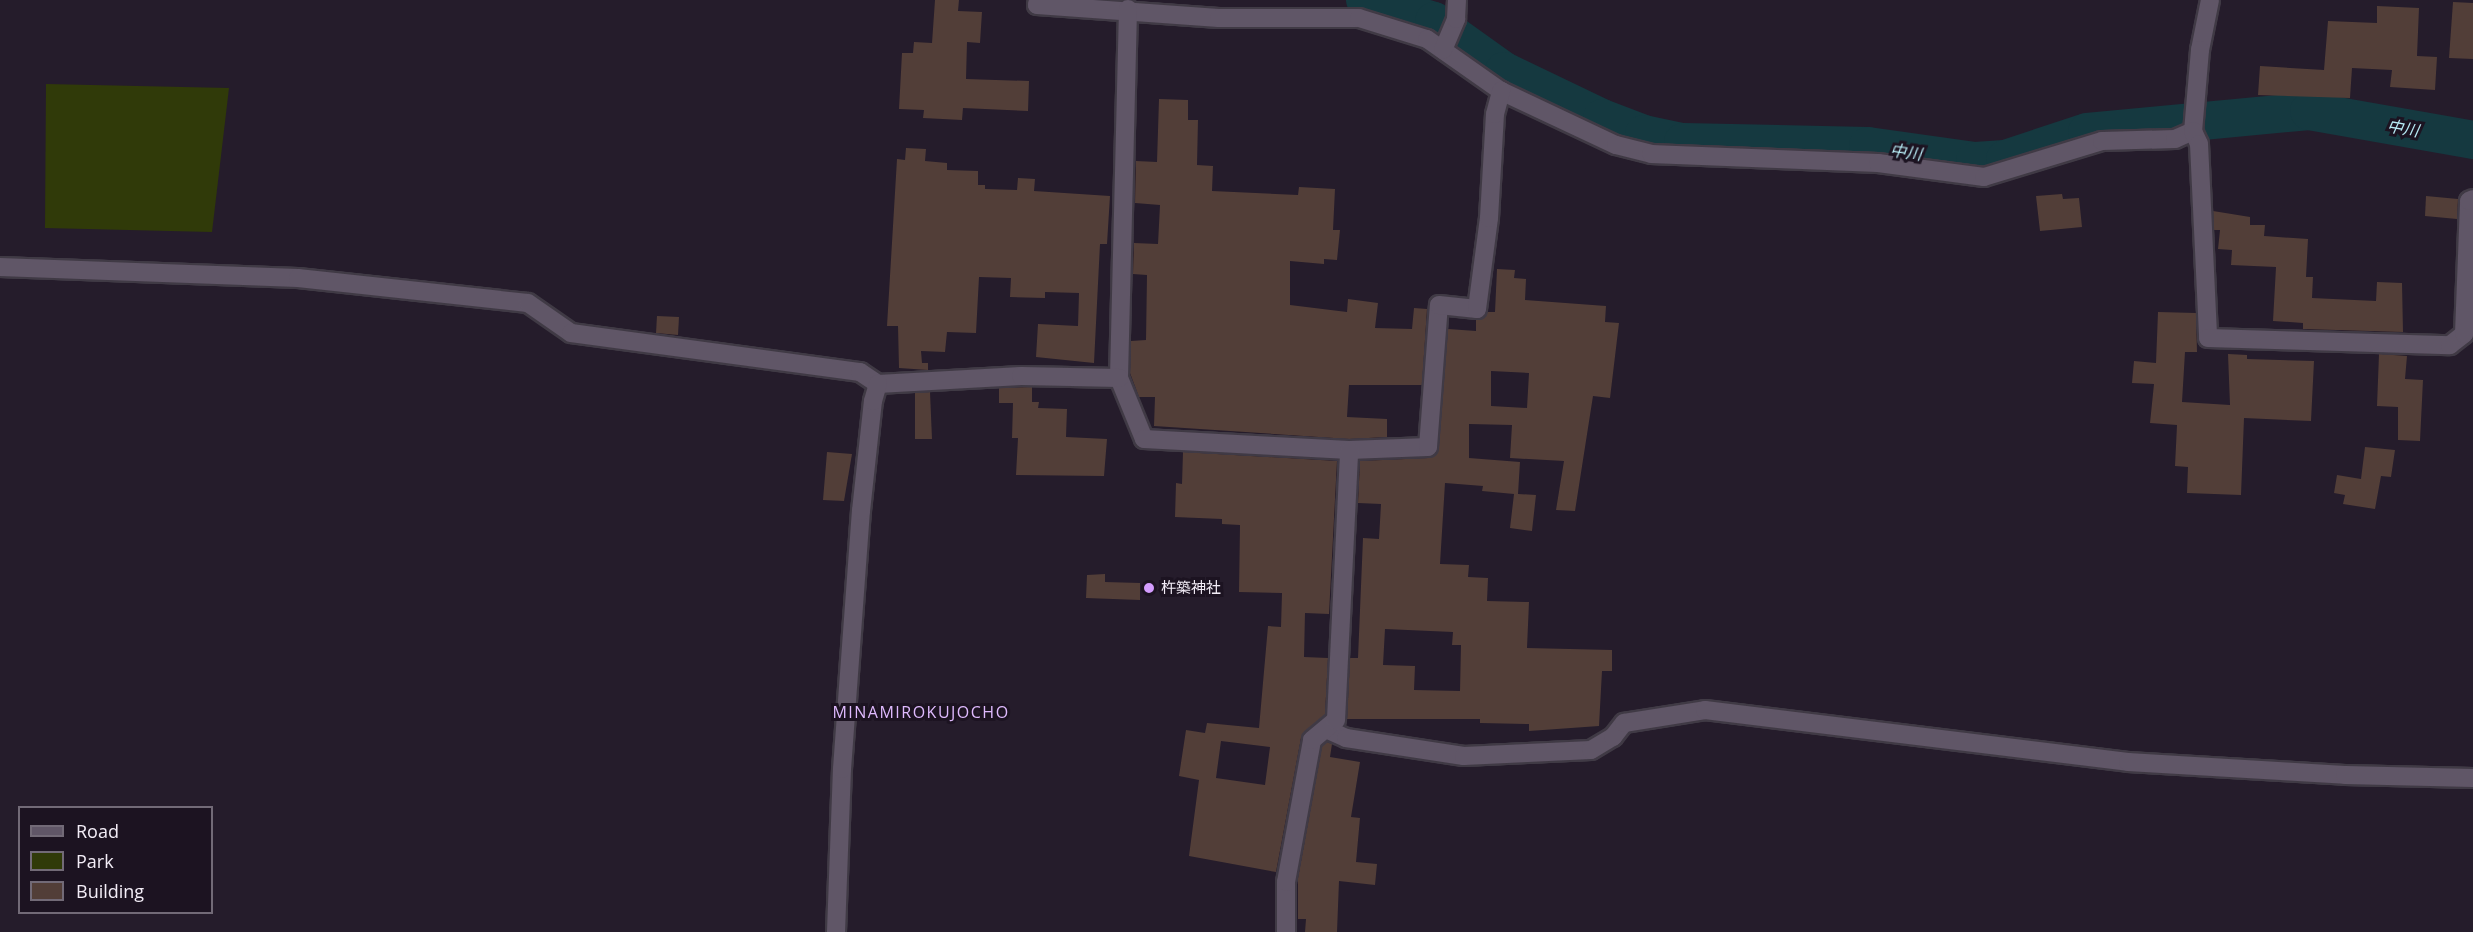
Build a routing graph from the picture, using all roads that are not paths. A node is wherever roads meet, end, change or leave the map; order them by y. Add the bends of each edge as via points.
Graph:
1 (1038, 0) edge
2 (1457, 0) edge
3 (2210, 0) edge
4 (1128, 9) junction
5 (1443, 50) junction
6 (1501, 91) junction
7 (2193, 131) junction
8 (2473, 199) edge
9 (0, 267) edge
10 (1119, 378) junction
11 (878, 384) junction
12 (1349, 450) junction
13 (1326, 729) junction
14 (2473, 778) edge
15 (836, 932) edge
16 (1286, 932) edge

1 - 4 street via 1038,5
2 - 5 street via 1456,19
3 - 7 street via 2200,50
4 - 5 street via 1219,18 1359,18 1427,39
4 - 10 street
5 - 6 street
6 - 7 street via 1617,145 1651,154 1878,163 1984,177 2102,141 2175,139
6 - 12 street via 1495,114 1489,218 1477,309 1439,305 1428,447
7 - 8 street via 2199,144 2208,338 2450,345 2464,334 2469,201
9 - 11 street via 298,278 528,303 571,333 860,372
10 - 11 street via 1021,376
10 - 12 street via 1144,439
11 - 15 street via 861,511 842,769
12 - 13 street via 1336,720
13 - 14 street via 1346,738 1464,756 1591,750 1612,737 1624,723 1705,710 2128,762
13 - 16 street via 1312,740 1286,882

